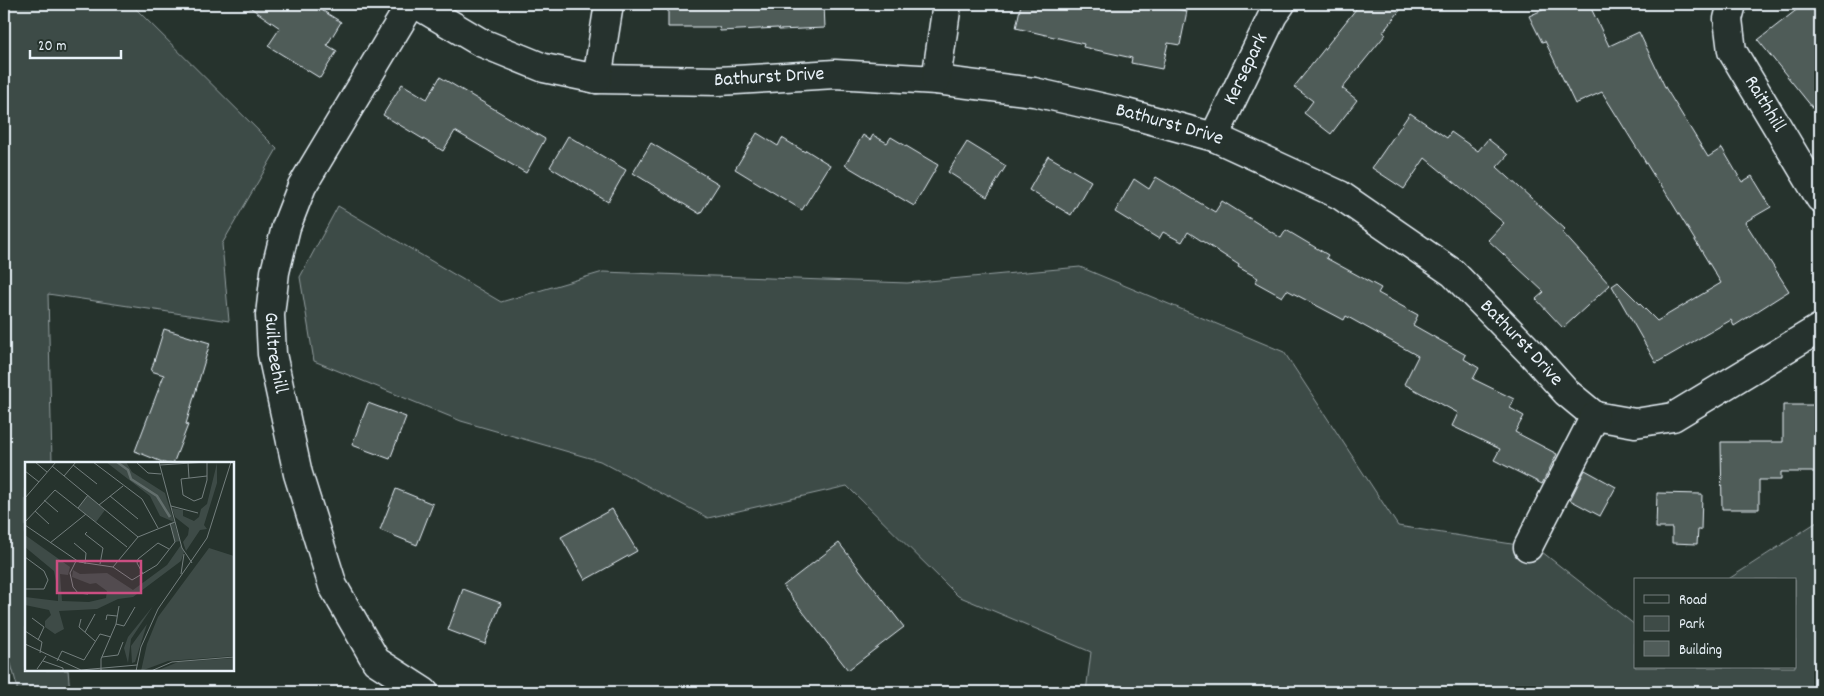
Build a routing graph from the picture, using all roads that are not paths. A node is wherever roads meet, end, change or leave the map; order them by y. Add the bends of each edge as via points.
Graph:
1 (411, 4) edge
2 (416, 4) edge
3 (609, 4) edge
4 (947, 4) edge
5 (1281, 4) edge
6 (1732, 4) edge
7 (597, 79) junction
8 (936, 80) junction
9 (1214, 137) junction
10 (1820, 198) edge
11 (1820, 328) edge
12 (1595, 416) junction
13 (1528, 547) dead end
14 (424, 692) edge

1 - 14 street, Guiltreehill via 302,186 286,227 275,272 270,315 272,354 296,465 333,586 376,661
2 - 7 street, Bathurst Drive via 480,42 544,68
3 - 7 street
4 - 8 street
5 - 9 street, Kersepark
6 - 10 street, Raithhill via 1728,19 1732,51
7 - 8 street, Bathurst Drive via 719,81 835,74
8 - 9 street, Bathurst Drive via 1034,92
9 - 12 street, Bathurst Drive via 1340,195 1453,273 1566,392
11 - 12 street via 1673,418 1635,422
12 - 13 street

